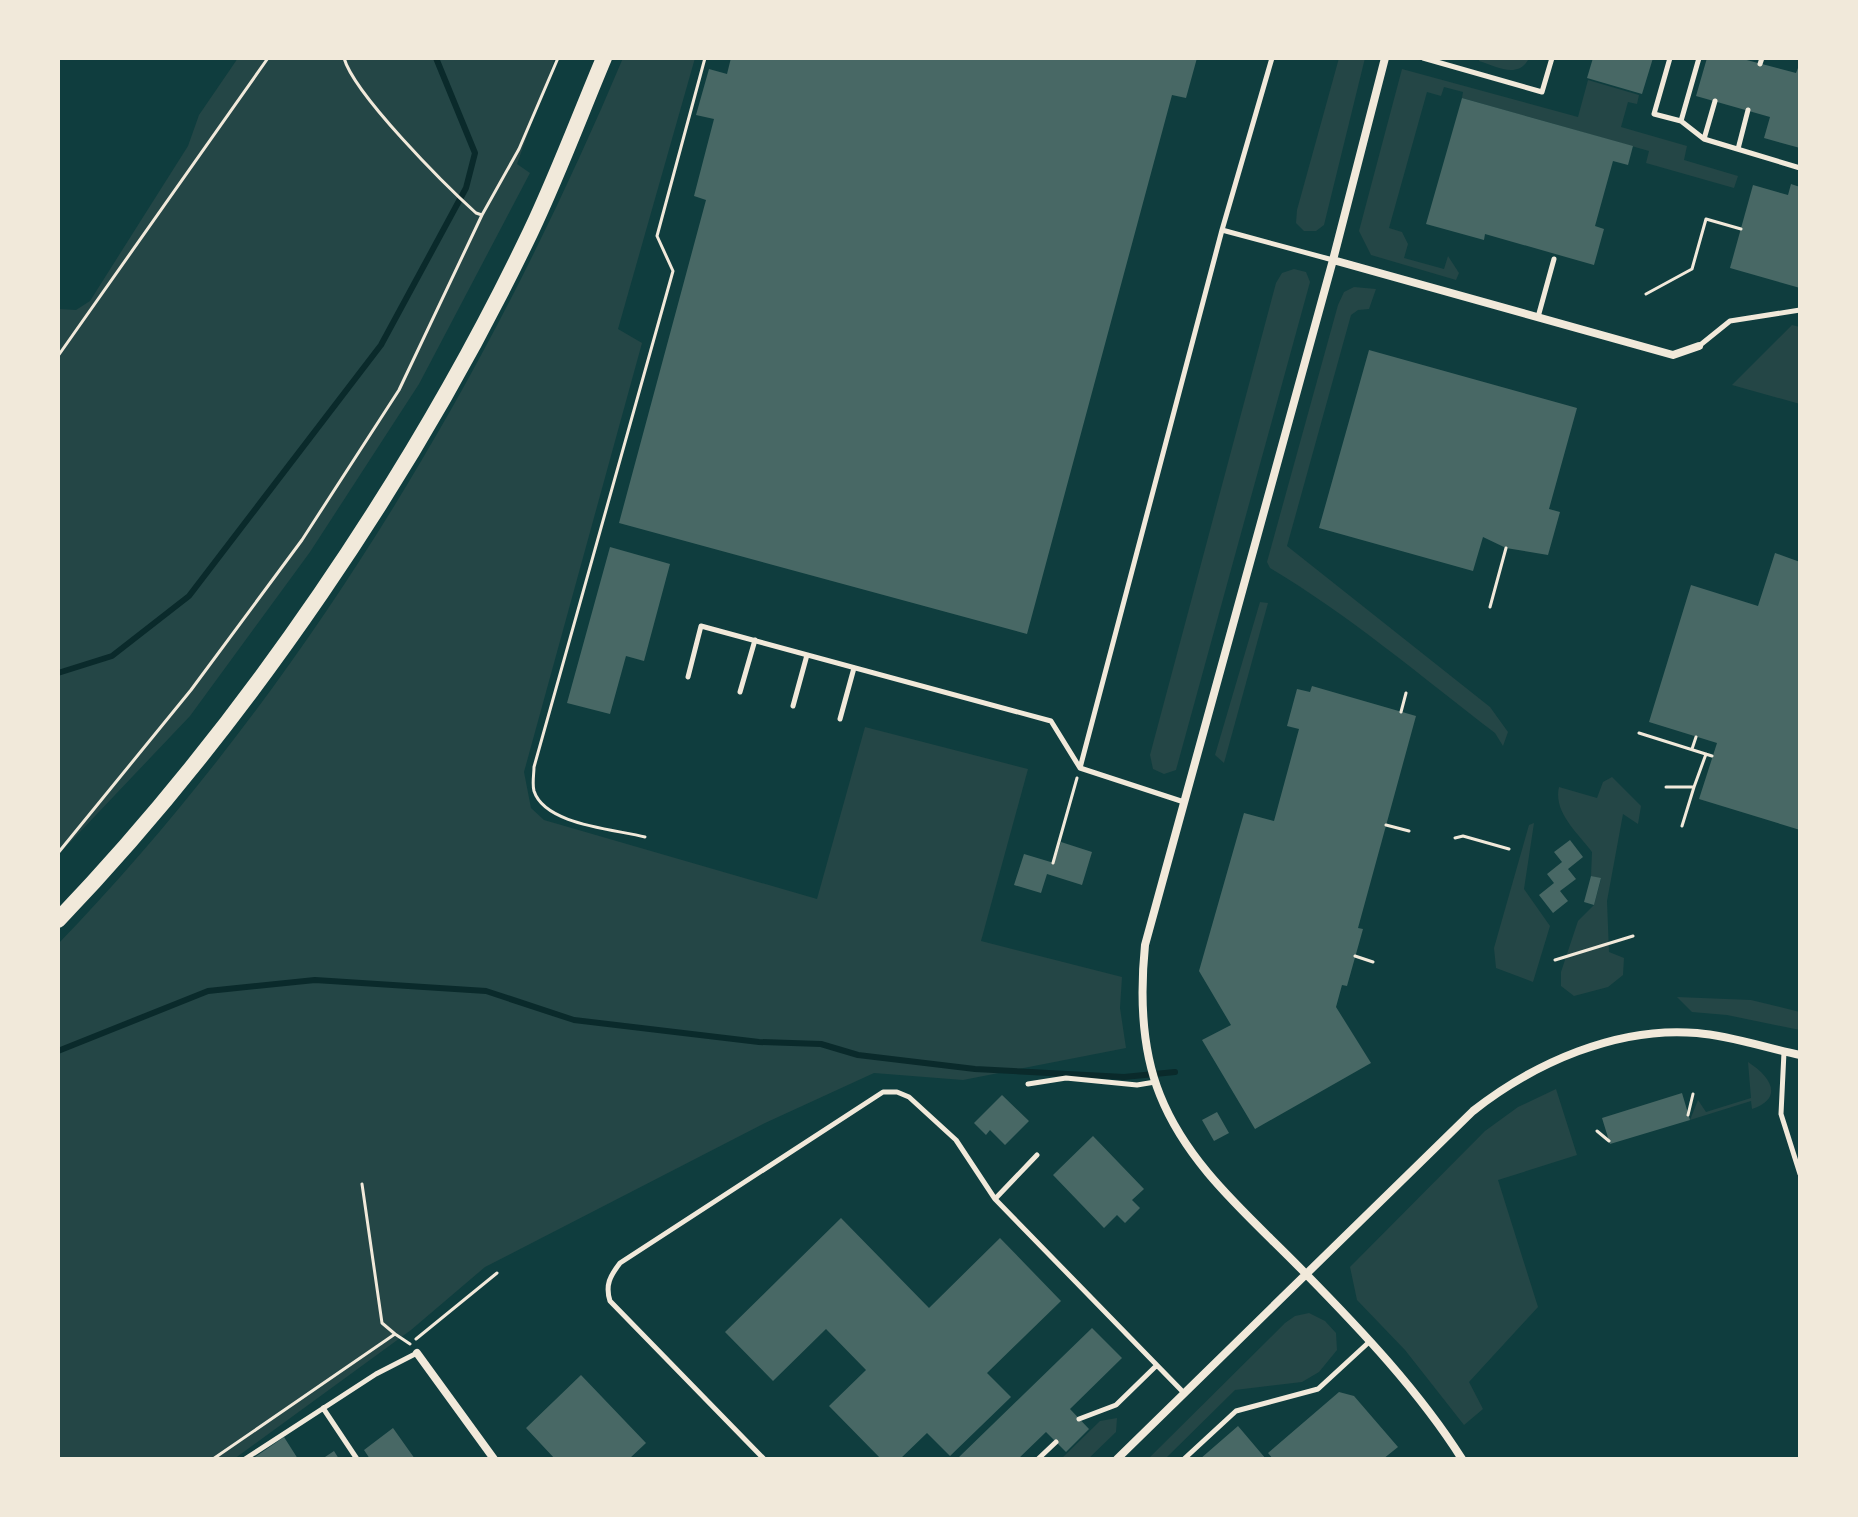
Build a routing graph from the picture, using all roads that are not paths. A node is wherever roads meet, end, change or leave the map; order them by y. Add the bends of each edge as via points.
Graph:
1 (604, 58) edge
2 (1272, 58) edge
3 (1385, 58) edge
4 (1423, 58) edge
5 (1552, 58) edge
6 (1670, 58) edge
7 (1699, 58) edge
8 (1715, 101) dead end
9 (1748, 110) dead end
10 (1681, 121) junction
11 (1704, 139) junction
12 (1738, 149) junction
13 (1800, 168) edge
14 (1222, 230) junction
15 (1554, 259) dead end
16 (1333, 260) junction
17 (1797, 310) edge
18 (1538, 317) junction
19 (1699, 346) joint
20 (755, 640) junction
21 (807, 655) junction
22 (854, 668) junction
23 (688, 677) dead end
24 (740, 692) dead end
25 (793, 706) dead end
26 (840, 719) dead end
27 (1080, 768) junction
28 (1184, 802) junction
29 (58, 920) edge
30 (1784, 1052) junction
31 (1800, 1055) edge
32 (1155, 1082) junction
33 (1028, 1084) dead end
34 (1037, 1155) dead end
35 (1800, 1174) edge
36 (995, 1199) junction
37 (1307, 1274) junction
38 (1368, 1343) junction
39 (417, 1353) joint
40 (1157, 1366) junction
41 (1184, 1393) junction
42 (323, 1408) junction
43 (1079, 1419) dead end
44 (1056, 1442) dead end
45 (245, 1459) edge
46 (357, 1459) edge
47 (494, 1459) edge
48 (764, 1459) edge
49 (1038, 1459) edge
50 (1117, 1459) edge
51 (1184, 1459) edge
52 (1462, 1459) edge

1 - 29 main road via 531,230 439,405 335,572 213,739
2 - 14 lane
3 - 16 street
4 - 5 lane via 1542,92
6 - 10 lane via 1654,114
7 - 10 lane
8 - 11 lane
9 - 12 lane
10 - 11 lane
11 - 12 lane
12 - 13 lane
14 - 16 lane
14 - 27 lane
15 - 18 lane
16 - 18 street
16 - 28 street
17 - 19 lane via 1730,321
18 - 19 street via 1673,355
20 - 21 lane
20 - 23 lane via 701,626
20 - 24 lane
21 - 22 lane
21 - 25 lane
22 - 26 lane
22 - 27 lane via 1051,721
27 - 28 lane
28 - 32 street via 1145,945 1143,1024
30 - 31 street
30 - 35 lane via 1781,1114
30 - 37 street via 1714,1035 1662,1034 1596,1046 1531,1073 1473,1111
32 - 33 lane via 1066,1078
32 - 37 street via 1196,1159
34 - 36 lane
36 - 40 lane
36 - 48 lane via 956,1140 909,1097 883,1092 620,1263 610,1275 610,1301
37 - 38 street
37 - 41 street
38 - 51 lane via 1318,1389 1236,1411
38 - 52 street via 1413,1392
39 - 42 lane
39 - 47 street
40 - 41 lane
40 - 43 lane via 1116,1405
41 - 50 street
42 - 45 lane
42 - 46 lane
44 - 49 lane

